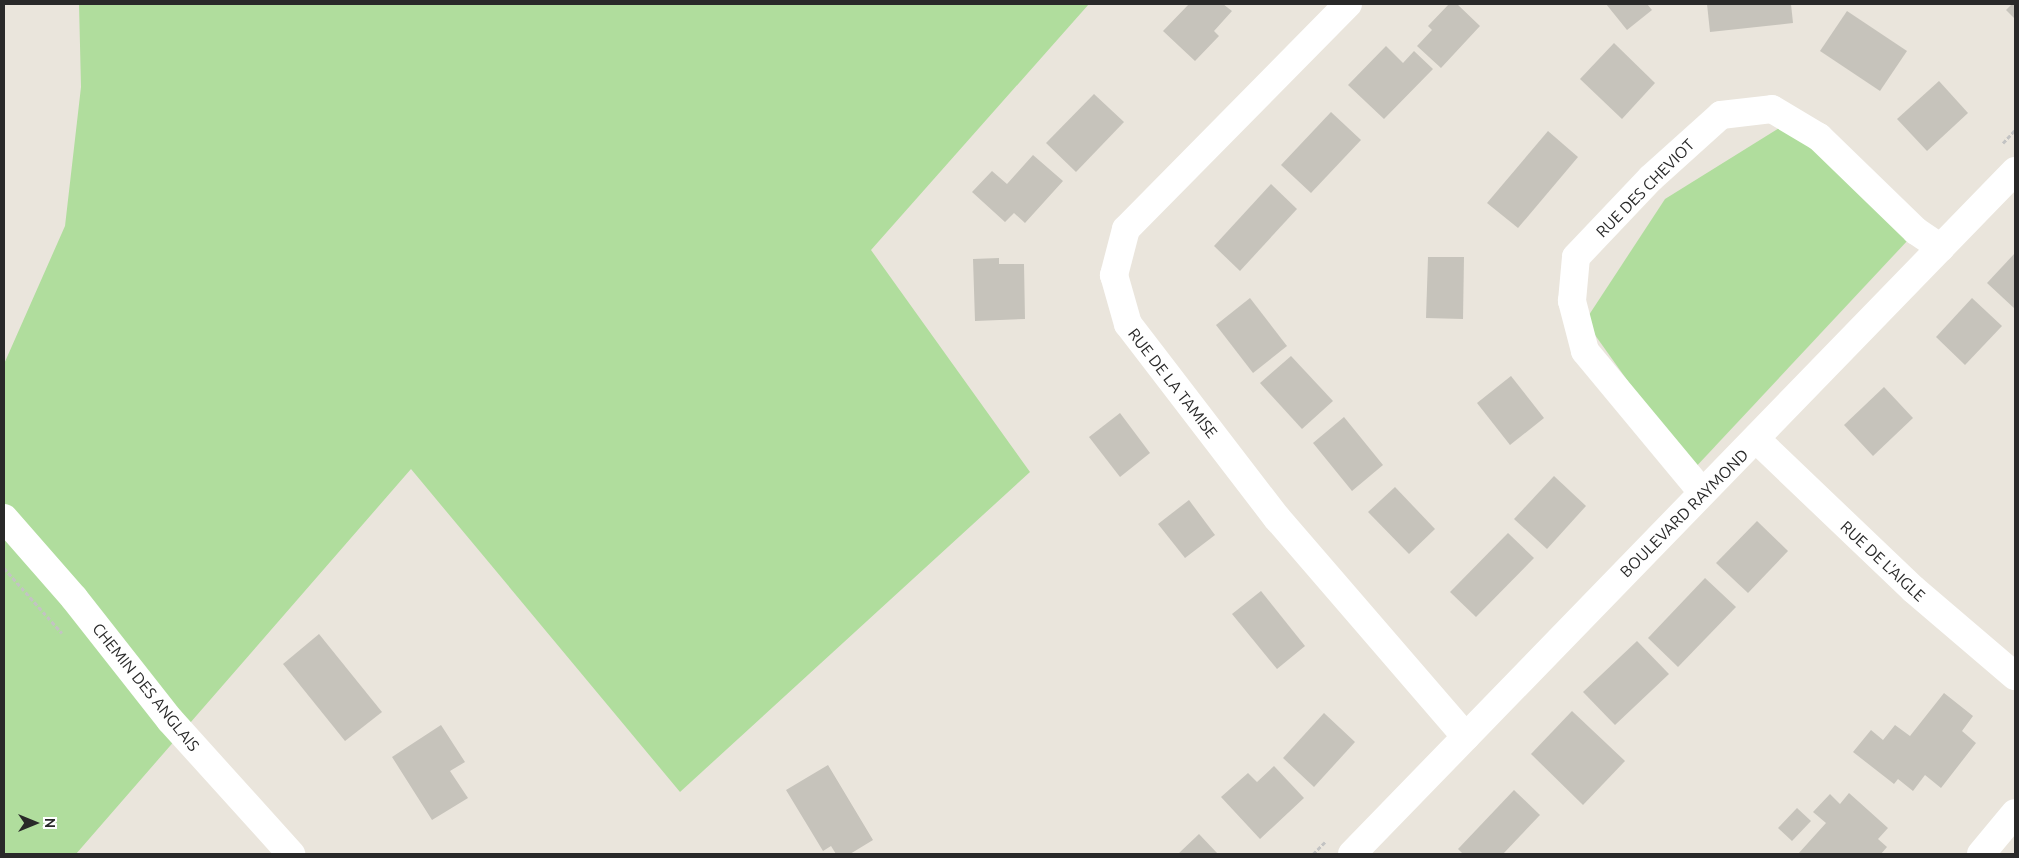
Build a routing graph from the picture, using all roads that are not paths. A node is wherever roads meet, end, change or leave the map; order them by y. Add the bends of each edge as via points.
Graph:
1 (1348, 4) edge
2 (2015, 171) edge
3 (1941, 248) junction
4 (1756, 440) junction
5 (1702, 492) junction
6 (4, 518) edge
7 (2015, 676) edge
8 (1466, 737) junction
9 (2015, 813) edge
10 (290, 854) edge
11 (1352, 854) edge
12 (1981, 854) edge

1 - 8 street, RUE DE LA TAMISE via 1126,229 1114,275 1128,324 1277,518
2 - 3 street, BOULEVARD RAYMOND
3 - 4 street, BOULEVARD RAYMOND
3 - 5 street, RUE DES CHEVIOT via 1916,231 1819,138 1772,109 1721,116 1651,178 1576,257 1572,301 1585,351
4 - 5 street, BOULEVARD RAYMOND
4 - 7 street, RUE DE L'AIGLE via 1913,589
5 - 8 street, BOULEVARD RAYMOND
6 - 10 street, CHEMIN DES ANGLAIS via 74,598 170,720
8 - 11 street, BOULEVARD RAYMOND
9 - 12 street

